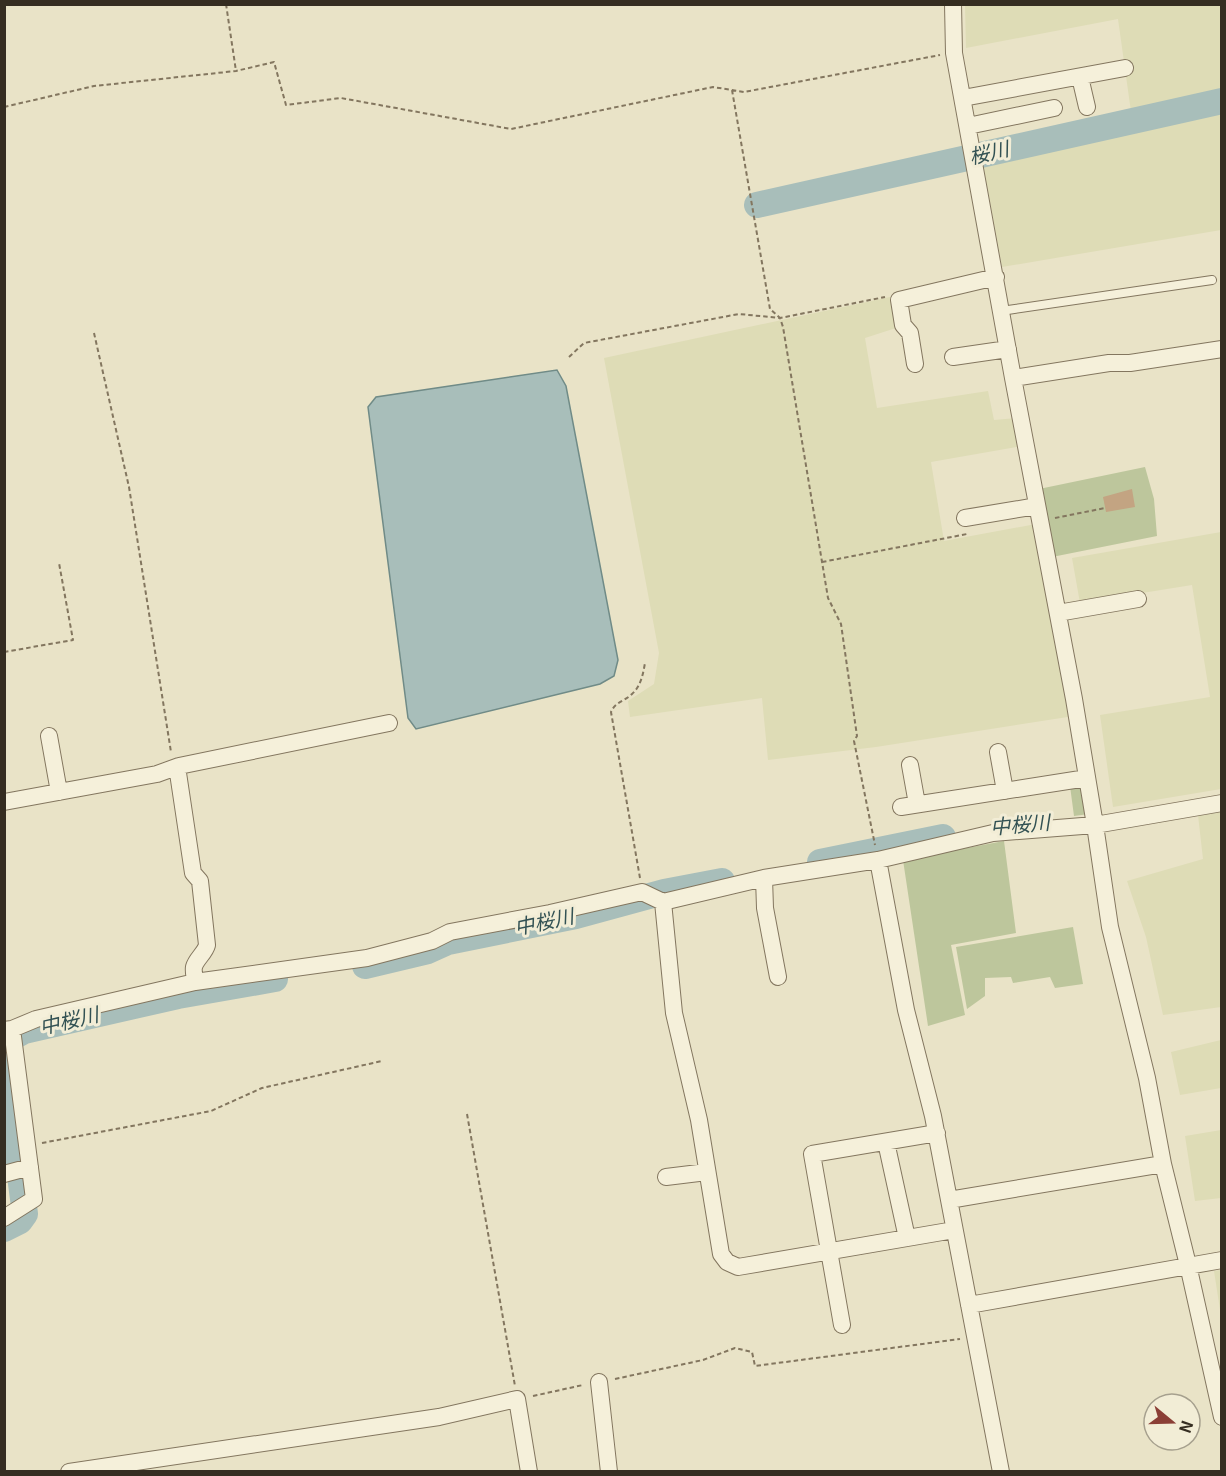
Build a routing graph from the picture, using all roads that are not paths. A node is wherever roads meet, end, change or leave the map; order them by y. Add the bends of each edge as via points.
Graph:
1 (952, 4) edge
2 (1125, 68) dead end
3 (1080, 77) junction
4 (963, 98) junction
5 (1087, 107) dead end
6 (1054, 108) dead end
7 (968, 126) junction
8 (996, 278) junction
9 (1212, 280) dead end
10 (1001, 311) junction
11 (1008, 349) junction
12 (1221, 349) edge
13 (953, 357) dead end
14 (915, 364) dead end
15 (1013, 378) junction
16 (1039, 513) junction
17 (969, 526) road end
18 (1138, 599) dead end
19 (1058, 613) junction
20 (389, 723) dead end
21 (49, 736) dead end
22 (998, 752) dead end
23 (910, 765) dead end
24 (174, 768) junction
25 (1087, 778) junction
26 (1005, 791) junction
27 (59, 792) junction
28 (4, 802) edge
29 (1221, 802) edge
30 (1095, 825) junction
31 (877, 854) junction
32 (764, 878) junction
33 (653, 897) junction
34 (778, 977) dead end
35 (195, 982) junction
36 (10, 1034) edge
37 (937, 1133) junction
38 (886, 1142) junction
39 (1163, 1164) junction
40 (20, 1170) edge
41 (707, 1172) junction
42 (666, 1177) dead end
43 (949, 1200) junction
44 (4, 1218) edge
45 (954, 1230) junction
46 (907, 1238) junction
47 (830, 1251) junction
48 (1221, 1260) edge
49 (1188, 1265) junction
50 (969, 1305) junction
51 (842, 1325) dead end
52 (598, 1382) road end
53 (1221, 1417) edge
54 (69, 1472) edge
55 (529, 1472) edge
56 (609, 1472) edge
57 (1001, 1472) edge

1 - 4 street via 954,52
2 - 3 street
3 - 4 street
3 - 5 street
4 - 7 street
6 - 7 street
7 - 8 street
8 - 10 street
8 - 14 street via 899,300
9 - 10 lane
10 - 11 street
11 - 13 street
11 - 15 street
12 - 15 street
15 - 16 street
16 - 17 street
16 - 19 street
18 - 19 street
19 - 25 street
20 - 24 street
21 - 27 street
22 - 26 street
23 - 26 street via 909,806
24 - 27 street
24 - 35 street via 178,773 193,873 200,882 207,945 195,964
25 - 26 street
25 - 30 street
27 - 28 street
29 - 30 street
30 - 31 street via 993,833
30 - 39 street via 1110,927 1147,1078
31 - 32 street
31 - 37 street via 906,1010
32 - 33 street
32 - 34 street via 765,908
33 - 35 street via 450,932 432,941 367,958
33 - 41 street
35 - 36 street via 36,1019
36 - 40 street via 27,1145
37 - 38 street
37 - 43 street
38 - 46 street
38 - 47 street via 812,1154
39 - 43 street
39 - 49 street
40 - 44 street via 34,1199
41 - 42 street
41 - 47 street via 721,1254 728,1262 738,1267
43 - 45 street
45 - 46 street
45 - 50 street
46 - 47 street
47 - 51 street
48 - 49 street
49 - 50 street
49 - 53 street
50 - 57 street
52 - 56 street
54 - 55 street via 439,1417 517,1400

